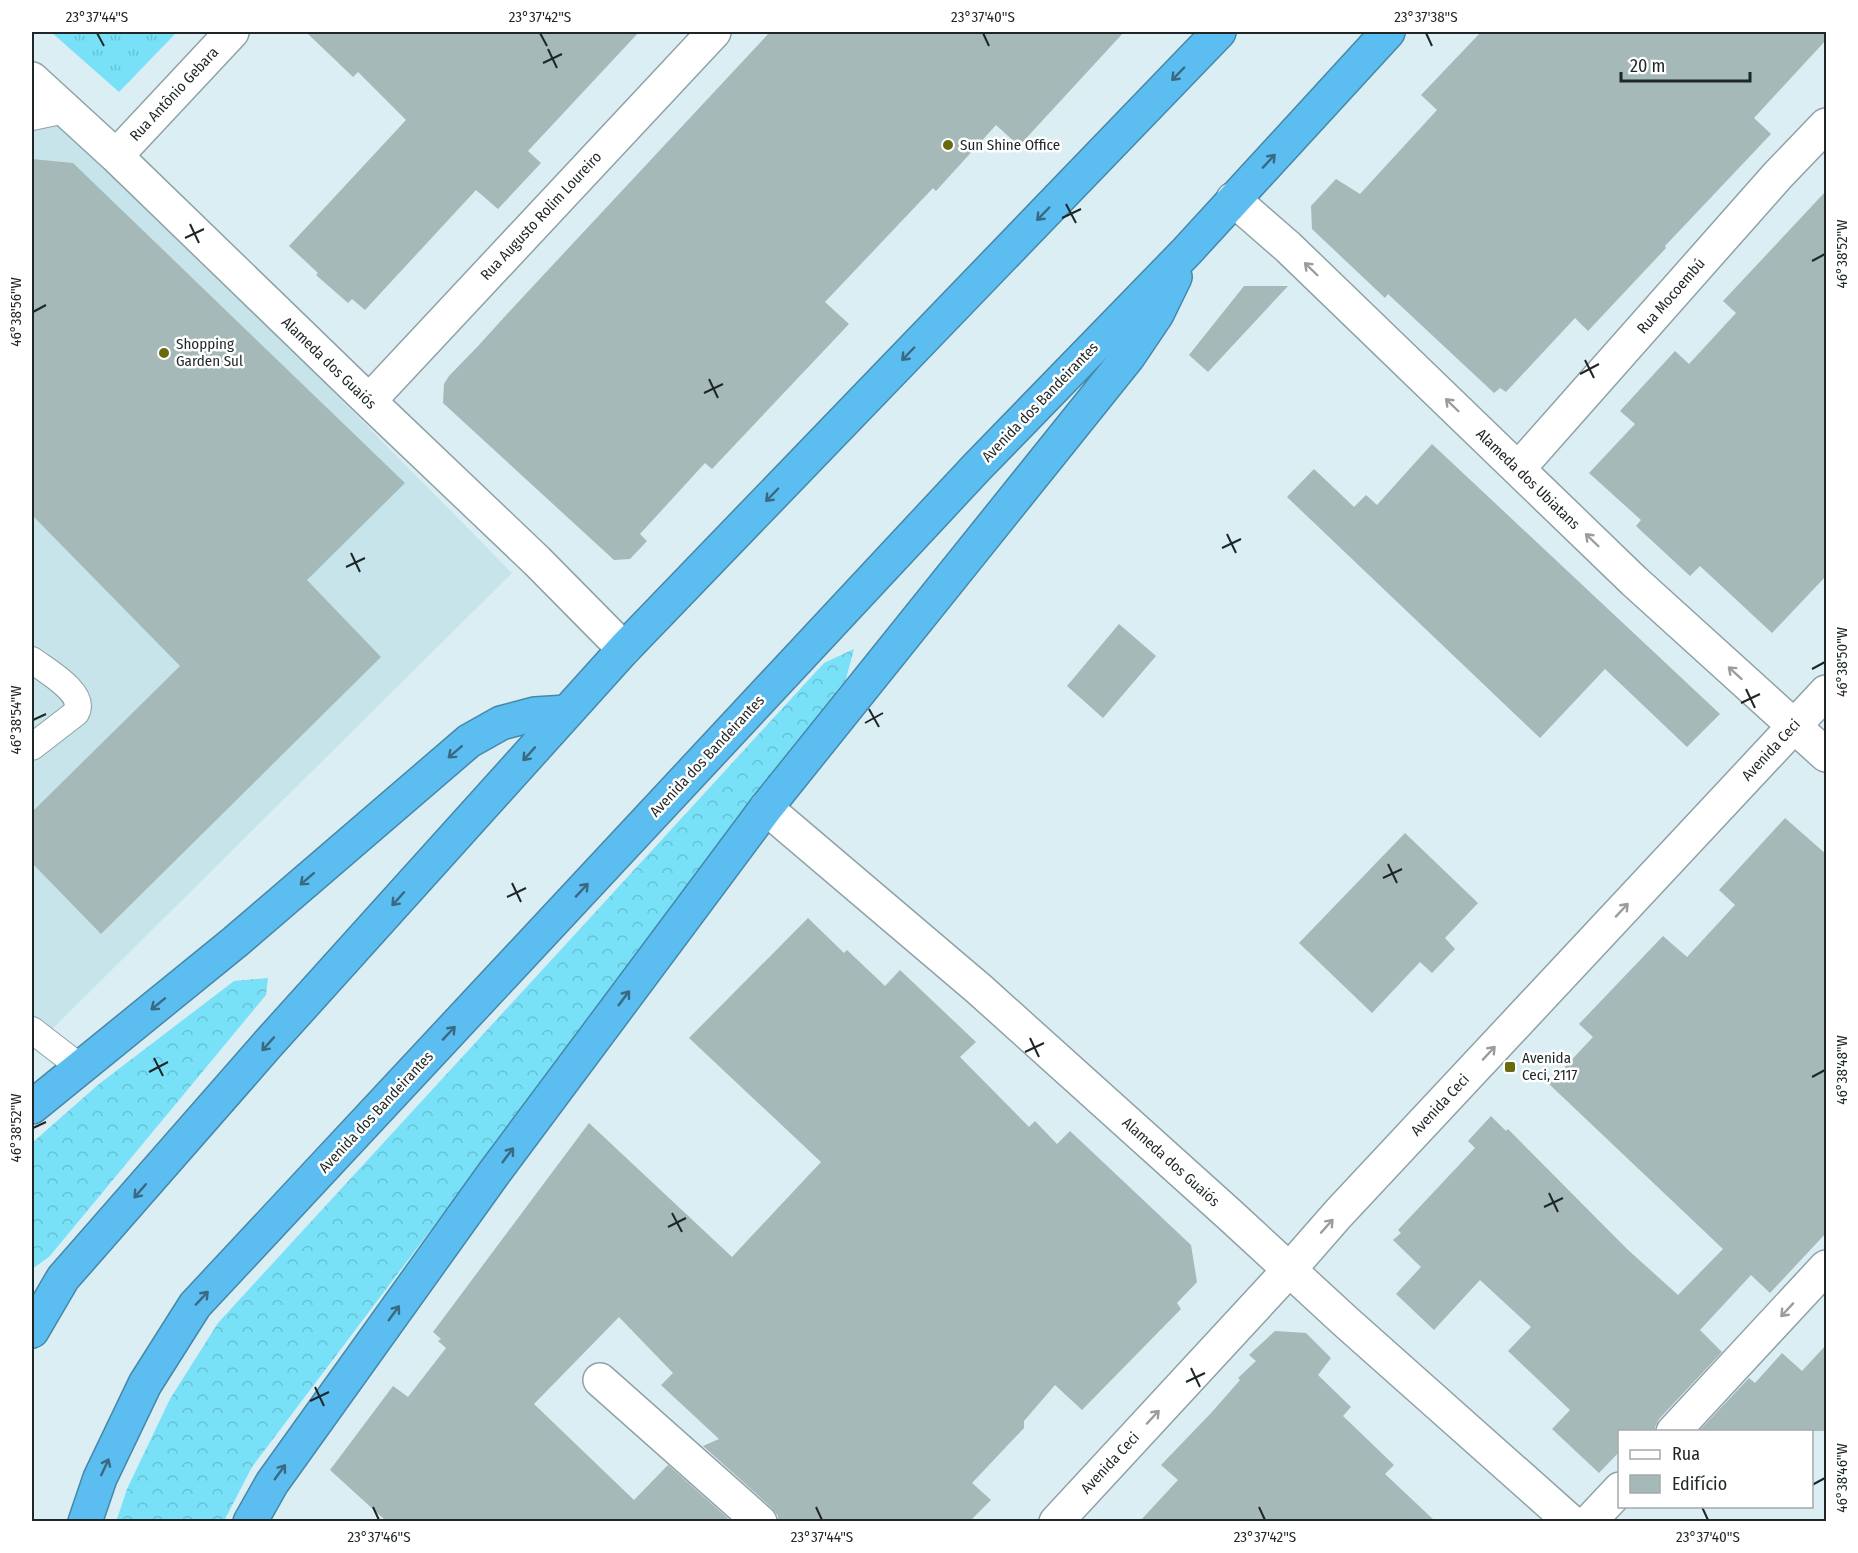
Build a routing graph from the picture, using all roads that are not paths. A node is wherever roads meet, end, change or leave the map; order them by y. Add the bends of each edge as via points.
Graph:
1 (232, 32) edge
2 (714, 32) edge
3 (1219, 32) edge
4 (1388, 32) edge
5 (32, 79) edge
6 (65, 110) junction
7 (32, 117) edge
8 (1827, 124) edge
9 (116, 156) junction
10 (1233, 199) junction
11 (1187, 251) junction
12 (369, 401) junction
13 (1518, 469) junction
14 (624, 649) junction
15 (32, 660) edge
16 (1827, 692) edge
17 (567, 712) junction
18 (1794, 726) junction
19 (32, 747) edge
20 (1827, 755) edge
21 (766, 808) junction
22 (32, 1030) edge
23 (80, 1067) junction
24 (32, 1107) edge
25 (1827, 1267) edge
26 (1289, 1270) junction
27 (63, 1278) junction
28 (32, 1300) edge
29 (32, 1331) edge
30 (600, 1380) dead end
31 (1674, 1430) edge
32 (1618, 1491) edge
33 (85, 1521) edge
34 (250, 1521) edge
35 (760, 1521) edge
36 (1056, 1521) edge
37 (1571, 1521) edge
38 (1589, 1521) edge

1 - 9 street, Rua Antônio Gebara
2 - 12 street, Rua Augusto Rolim Loureiro
3 -> 14 highway
10 -> 4 highway, Avenida dos Bandeirantes
5 - 6 street, Alameda dos Guaiós
6 - 7 lane
6 - 9 street, Alameda dos Guaiós
8 - 13 street, Rua Mocoembú
9 - 12 street, Alameda dos Guaiós
10 - 11 highway, Avenida dos Bandeirantes
13 -> 10 street, Alameda dos Ubiatans
11 - 21 highway via 1157,314 1128,357
33 -> 11 highway, Avenida dos Bandeirantes via 100,1478 145,1384 195,1305 976,467
12 - 14 street, Alameda dos Guaiós
18 -> 13 street, Alameda dos Ubiatans
14 - 17 highway
15 - 19 lane via 70,688 79,707
16 - 18 street, Avenida Ceci
17 -> 23 highway via 535,714 501,723 468,741 235,942
17 -> 27 highway
18 - 20 street, Alameda dos Ubiatans
26 -> 18 street, Avenida Ceci
21 - 26 street, Alameda dos Guaiós via 979,989
34 -> 21 highway via 272,1483 494,1173
22 - 23 lane
23 - 24 highway
25 -> 31 street
36 -> 26 street, Avenida Ceci
26 - 37 street, Alameda dos Guaiós
27 - 28 highway
27 - 29 highway
30 - 35 street
32 - 38 street

